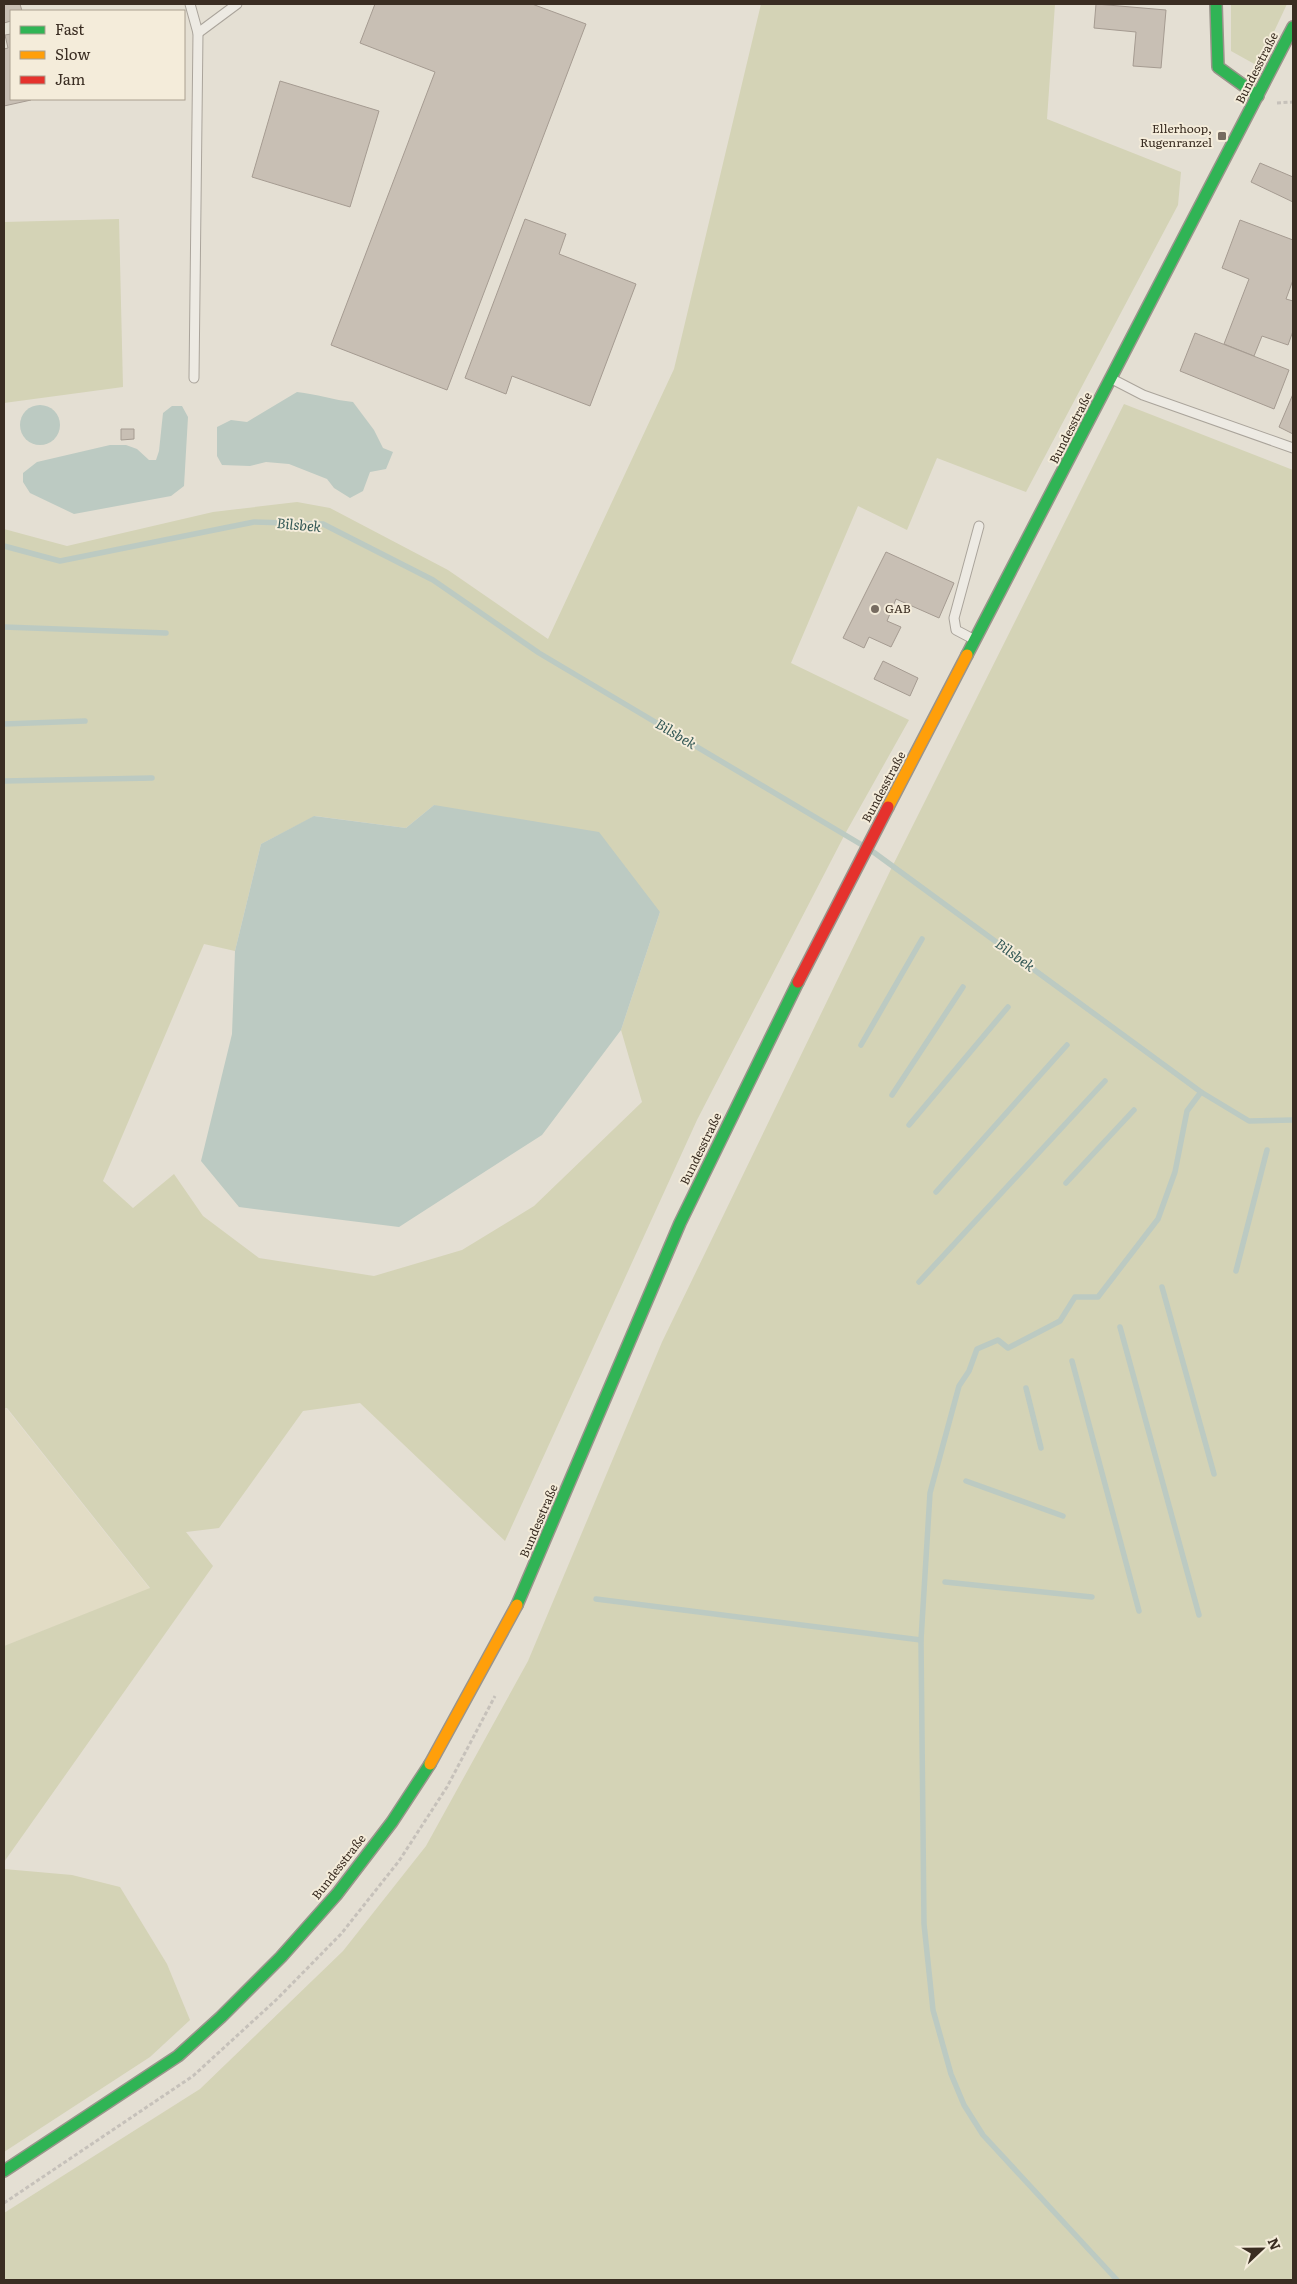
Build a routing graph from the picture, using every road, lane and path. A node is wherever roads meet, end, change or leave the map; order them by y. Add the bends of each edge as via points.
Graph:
1 (190, 4) edge
2 (237, 4) edge
3 (1216, 4) edge
4 (1293, 27) edge
5 (198, 33) junction
6 (1258, 96) junction
7 (194, 378) dead end
8 (1111, 379) junction
9 (1293, 448) edge
10 (979, 526) dead end
11 (976, 640) junction
12 (4, 2171) edge

1 - 5 lane
2 - 5 lane
3 - 6 street via 1218,67
4 - 6 street, Bundesstraße
5 - 7 lane
6 - 8 street, Bundesstraße
8 - 9 lane via 1143,395
8 - 11 street, Bundesstraße
10 - 11 lane via 954,618 956,630
11 - 12 street, Bundesstraße via 810,958 680,1223 525,1589 438,1752 392,1822 337,1894 221,2017 178,2056

